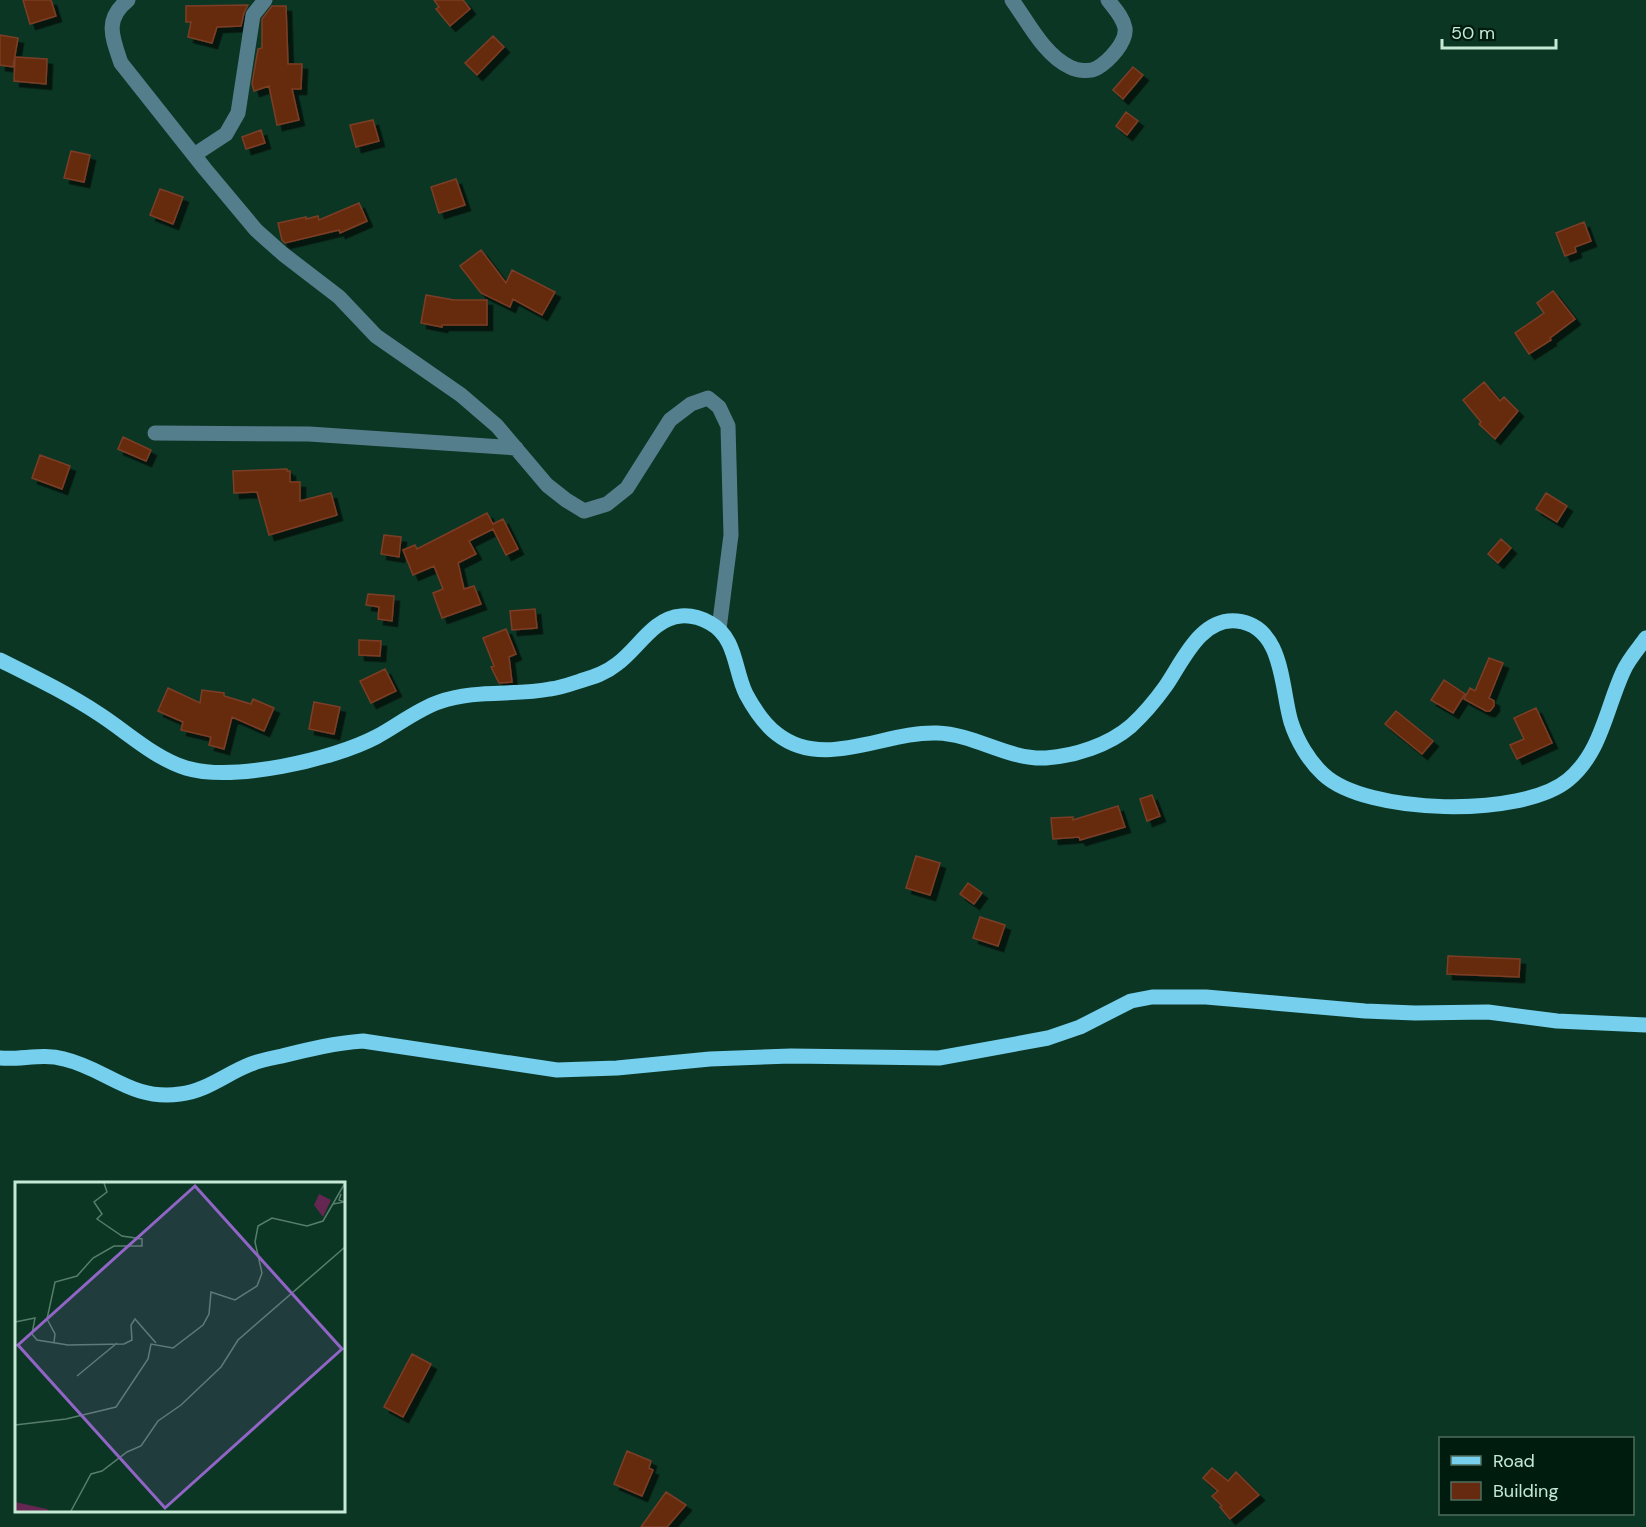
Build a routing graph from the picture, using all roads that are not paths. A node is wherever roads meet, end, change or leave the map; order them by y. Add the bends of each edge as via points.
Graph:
1 (128, 0) edge
2 (265, 0) edge
3 (1012, 0) edge
4 (1108, 0) edge
5 (194, 155) junction
6 (155, 433) dead end
7 (516, 448) junction
8 (719, 629) junction
9 (1646, 638) edge
10 (0, 660) edge
11 (1646, 1025) edge
12 (0, 1058) edge

1 - 5 street via 111,24 121,63
2 - 5 street via 253,15 238,113 226,134
3 - 4 street via 1050,52 1071,68 1087,71 1097,68 1123,44 1125,28
5 - 7 street via 263,236 339,297 376,336 461,395
6 - 7 street via 309,434
7 - 8 street via 547,484 584,511 608,504 627,489 670,420 691,404 708,398 719,407 728,426 731,535
8 - 9 main road via 732,648 744,690 762,720 782,738 810,749 832,750 937,733 1026,757 1046,758 1078,753 1127,730 1149,709 1204,632 1220,623 1237,621 1254,627 1269,642 1278,659 1292,725 1304,751 1324,775 1346,790 1372,798 1459,807 1505,805 1565,783 1589,759 1624,669
8 - 10 main road via 704,619 671,617 599,675 549,690 490,693 439,702 375,737 318,759 212,773 183,767 155,753 55,687
11 - 12 main road via 1557,1021 1488,1012 1365,1011 1152,997 1131,1001 1080,1028 1048,1038 939,1058 791,1056 557,1070 363,1041 333,1043 252,1064 204,1088 162,1096 130,1089 64,1059

